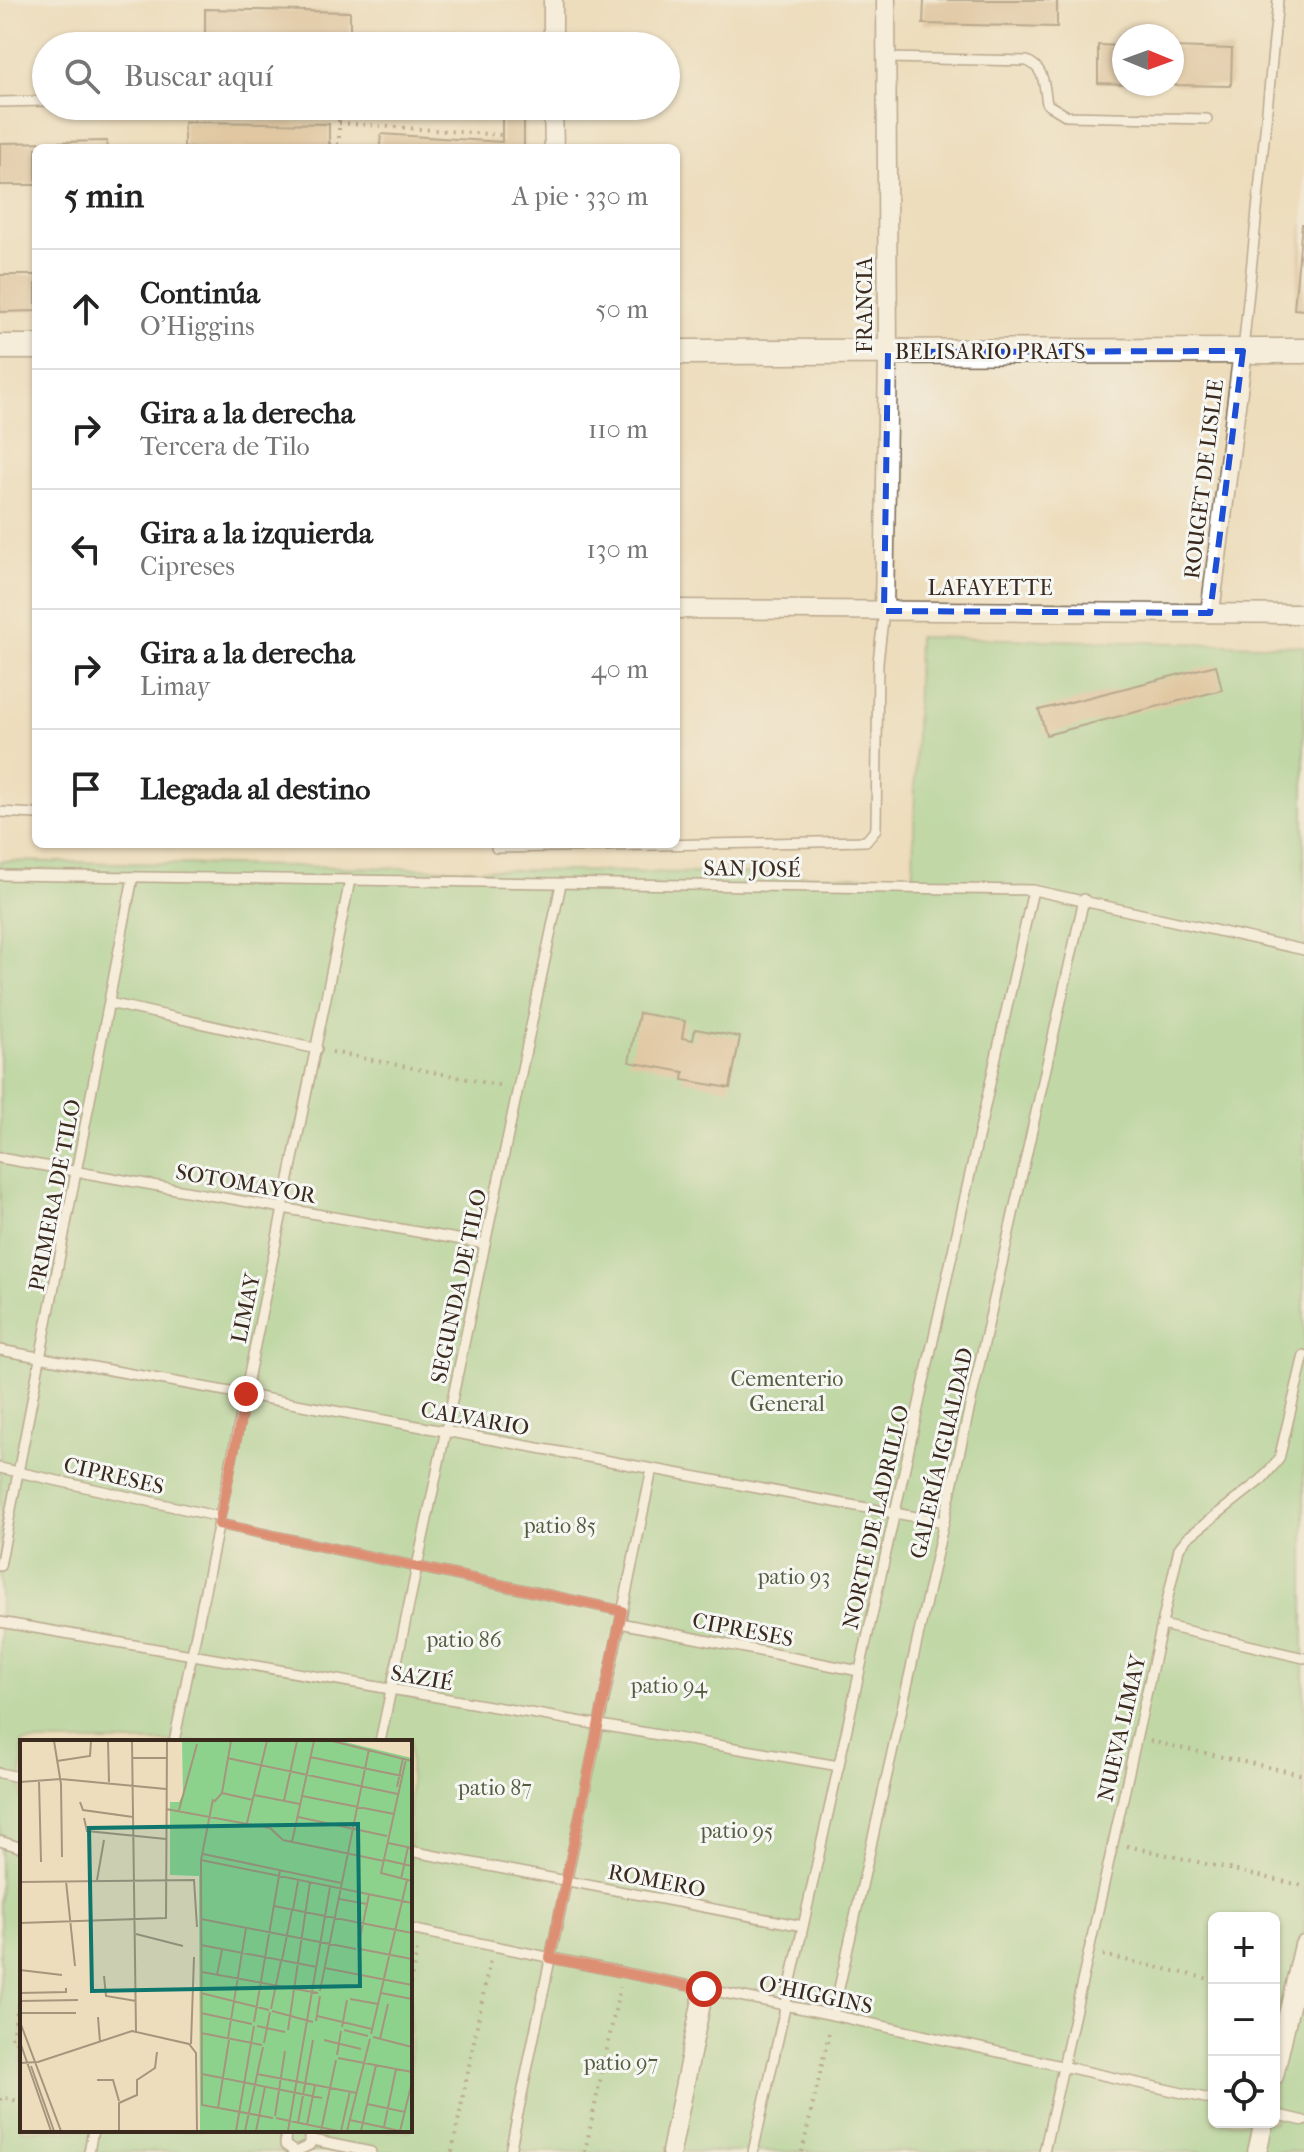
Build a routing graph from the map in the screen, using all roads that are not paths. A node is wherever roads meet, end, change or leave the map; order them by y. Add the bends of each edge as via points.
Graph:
1 (553, 0) edge
2 (886, 0) edge
3 (1278, 0) edge
4 (553, 32) edge
5 (886, 58) junction
6 (32, 101) edge
7 (0, 102) edge
8 (1207, 119) dead end
9 (553, 120) edge
10 (554, 144) edge
11 (0, 347) edge
12 (32, 347) edge
13 (1243, 351) junction
14 (1304, 351) edge
15 (680, 352) edge
16 (888, 352) junction
17 (680, 609) edge
18 (884, 611) junction
19 (1210, 613) junction
20 (1304, 614) edge
21 (0, 812) edge
22 (32, 814) edge
23 (680, 845) edge
24 (0, 875) edge
25 (133, 877) junction
26 (350, 880) junction
27 (561, 884) junction
28 (1033, 890) junction
29 (1084, 899) junction
30 (1304, 950) edge
31 (109, 1003) junction
32 (317, 1049) junction
33 (0, 1158) edge
34 (77, 1171) junction
35 (284, 1208) junction
36 (485, 1244) junction
37 (0, 1350) edge
38 (1304, 1355) edge
39 (41, 1357) junction
40 (246, 1394) junction
41 (446, 1431) junction
42 (0, 1468) edge
43 (652, 1469) junction
44 (18, 1472) junction
45 (895, 1513) junction
46 (220, 1520) junction
47 (944, 1522) junction
48 (0, 1566) edge
49 (417, 1567) junction
50 (622, 1611) junction
51 (0, 1622) edge
52 (620, 1623) junction
53 (1162, 1625) junction
54 (192, 1656) junction
55 (1304, 1658) edge
56 (859, 1671) junction
57 (391, 1690) junction
58 (599, 1725) junction
59 (174, 1740) edge
60 (380, 1740) edge
61 (839, 1766) junction
62 (0, 1773) edge
63 (20, 1778) edge
64 (0, 1841) edge
65 (20, 1847) edge
66 (412, 1851) edge
67 (566, 1881) junction
68 (803, 1926) junction
69 (412, 1930) edge
70 (1304, 1945) edge
71 (550, 1958) junction
72 (704, 1989) junction
73 (785, 2005) junction
74 (833, 2015) junction
75 (1279, 2056) edge
76 (1063, 2067) junction
77 (1208, 2099) edge
78 (1280, 2115) edge
79 (1304, 2121) edge
80 (1263, 2128) edge
81 (93, 2132) edge
82 (285, 2132) edge
83 (311, 2135) edge
84 (89, 2152) edge
85 (371, 2152) edge
86 (510, 2152) edge
87 (671, 2152) edge
88 (753, 2152) edge
89 (1044, 2152) edge
90 (1257, 2152) edge

1 - 4 street
2 - 5 street, FRANCIA
3 - 13 lane
5 - 8 lane via 1027,61 1042,74 1047,104 1067,116
5 - 16 street, FRANCIA
6 - 7 lane
9 - 10 street
11 - 12 street
13 - 14 street, BELISARIO PRATS
13 - 16 street, BELISARIO PRATS
13 - 19 street, ROUGET DE LISLIE
15 - 16 street, BELISARIO PRATS
16 - 18 street, FRANCIA
17 - 18 street, LAFAYETTE
18 - 19 street, LAFAYETTE
18 - 23 lane via 878,662 876,829 866,841
19 - 20 street, LAFAYETTE
21 - 22 lane
24 - 25 lane, SAN JOSÉ
25 - 26 lane, SAN JOSÉ
25 - 31 lane, PRIMERA DE TILO
26 - 27 lane, SAN JOSÉ
26 - 32 lane, LIMAY
27 - 28 lane, SAN JOSÉ
27 - 36 lane, SEGUNDA DE TILO
28 - 29 lane, SAN JOSÉ
28 - 45 lane, NORTE DE LADRILLO
29 - 30 lane, SAN JOSÉ
29 - 47 lane, GALERÍA IGUALDAD
31 - 32 lane
31 - 34 lane, PRIMERA DE TILO
32 - 35 lane, LIMAY
33 - 34 lane, SOTOMAYOR
34 - 35 lane, SOTOMAYOR
34 - 39 lane, PRIMERA DE TILO
35 - 36 lane, SOTOMAYOR
35 - 40 lane, LIMAY
36 - 41 lane, SEGUNDA DE TILO
37 - 39 lane, CALVARIO
38 - 53 lane, NUEVA LIMAY via 1279,1459 1179,1548
39 - 40 lane, CALVARIO
39 - 44 lane, PRIMERA DE TILO
40 - 41 lane, CALVARIO
40 - 46 lane, LIMAY
41 - 43 lane, CALVARIO
41 - 49 lane, SEGUNDA DE TILO
42 - 44 lane, CIPRESES
43 - 45 lane, CALVARIO
43 - 50 lane
44 - 46 lane, CIPRESES
44 - 48 lane, PRIMERA DE TILO
45 - 47 lane, CALVARIO
45 - 56 lane, NORTE DE LADRILLO
46 - 49 lane, CIPRESES
46 - 54 lane, LIMAY
47 - 74 lane, GALERÍA IGUALDAD
49 - 50 lane, CIPRESES
49 - 57 lane, SEGUNDA DE TILO
50 - 52 lane
51 - 54 lane, SAZIÉ
52 - 56 lane, CIPRESES
52 - 58 lane
53 - 55 lane
53 - 76 lane, NUEVA LIMAY
54 - 57 lane, SAZIÉ
54 - 59 lane, LIMAY
56 - 61 lane, NORTE DE LADRILLO
57 - 58 lane, SAZIÉ
57 - 60 lane, SEGUNDA DE TILO
58 - 61 lane, SAZIÉ
58 - 67 lane
61 - 68 lane, NORTE DE LADRILLO
62 - 63 lane
64 - 65 lane
66 - 67 lane, ROMERO
67 - 68 lane, ROMERO
67 - 71 lane
68 - 73 lane, NORTE DE LADRILLO
69 - 71 lane, O'HIGGINS
70 - 75 street
71 - 72 lane, O'HIGGINS
71 - 86 lane
72 - 73 lane, O'HIGGINS
72 - 87 street
73 - 74 lane, O'HIGGINS
73 - 88 lane, NORTE DE LADRILLO
74 - 76 lane, O'HIGGINS
76 - 77 lane, O'HIGGINS
76 - 89 lane, NUEVA LIMAY
78 - 79 lane
80 - 90 street
81 - 84 lane
82 - 83 lane via 285,2145 295,2152 306,2149
83 - 85 lane

